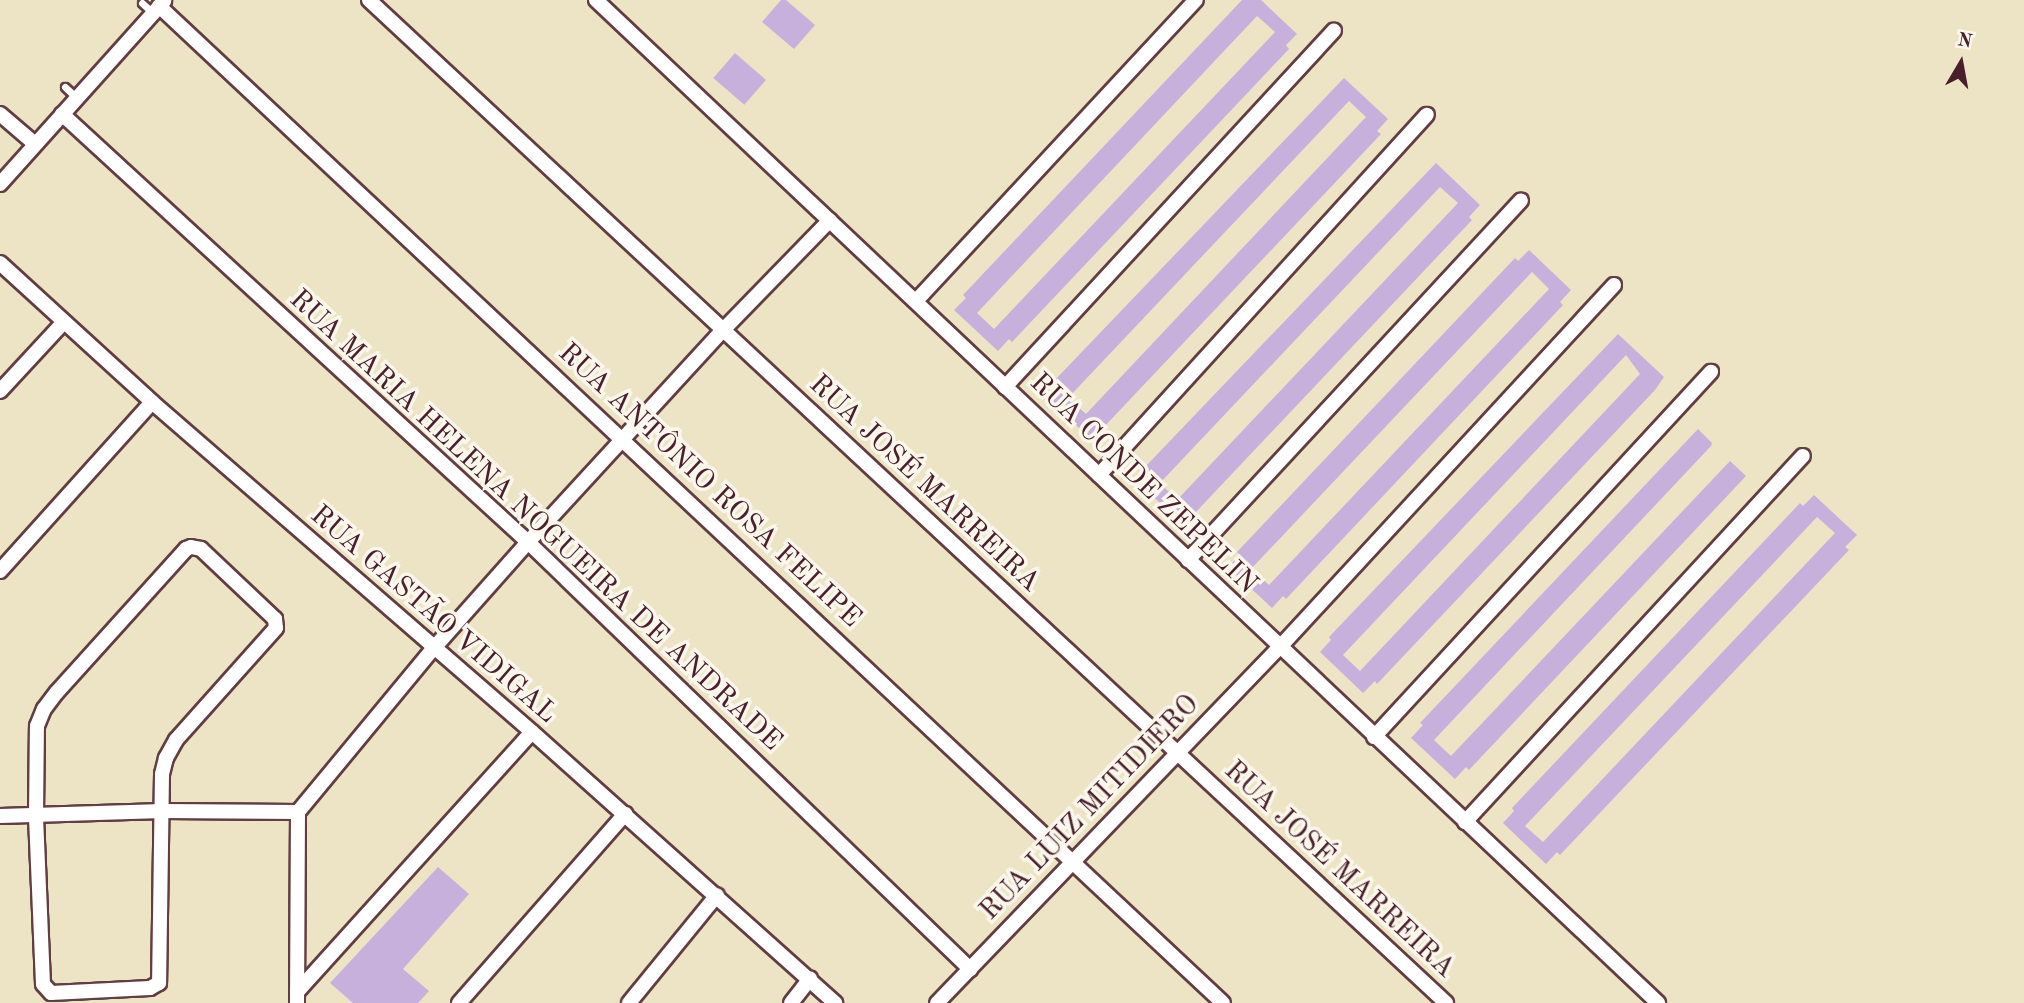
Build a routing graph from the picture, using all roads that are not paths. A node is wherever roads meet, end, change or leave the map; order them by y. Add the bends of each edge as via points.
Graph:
1 (369, 0) edge
2 (596, 0) edge
3 (1196, 0) edge
4 (155, 6) edge
5 (1334, 30) dead end
6 (65, 87) dead end
7 (77, 98) junction
8 (0, 114) edge
9 (62, 114) junction
10 (1427, 115) dead end
11 (35, 144) junction
12 (0, 184) edge
13 (1521, 200) dead end
14 (830, 220) junction
15 (0, 263) edge
16 (1614, 285) dead end
17 (916, 301) junction
18 (64, 322) junction
19 (723, 330) junction
20 (1711, 372) dead end
21 (1005, 387) junction
22 (0, 391) edge
23 (152, 402) junction
24 (623, 439) junction
25 (1803, 456) dead end
26 (1099, 475) junction
27 (528, 542) junction
28 (1188, 560) junction
29 (0, 571) edge
30 (1279, 648) junction
31 (433, 649) junction
32 (532, 732) junction
33 (1374, 737) junction
34 (1177, 753) junction
35 (163, 811) junction
36 (298, 812) junction
37 (625, 814) junction
38 (0, 816) edge
39 (36, 816) junction
40 (1465, 822) junction
41 (1074, 861) junction
42 (717, 895) junction
43 (970, 968) junction
44 (810, 979) junction
45 (298, 998) edge
46 (459, 1003) edge
47 (629, 1003) edge
48 (791, 1003) edge
49 (835, 1003) edge
50 (937, 1003) edge
51 (1223, 1003) edge
52 (1446, 1003) edge
53 (1657, 1003) edge

1 - 19 street, RUA JOSÉ MARREIRA
2 - 14 street, RUA CONDE ZEPELIN
3 - 17 street
4 - 7 street
4 - 24 street, RUA ANTÔNIO ROSA FELIPE
5 - 21 street
6 - 7 lane
7 - 9 street
8 - 11 street
9 - 11 street
9 - 27 street, RUA MARIA HELENA NOGUEIRA DE ANDRADE
10 - 26 street
11 - 12 street
13 - 28 street
14 - 17 street, RUA CONDE ZEPELIN
14 - 19 street
15 - 18 street, RUA GASTÃO VIDIGAL
16 - 30 street, RUA LUIZ MITIDIERO
17 - 21 street, RUA CONDE ZEPELIN
18 - 22 street
18 - 23 street, RUA GASTÃO VIDIGAL
19 - 24 street
19 - 34 street, RUA JOSÉ MARREIRA
20 - 33 street
21 - 26 street, RUA CONDE ZEPELIN
23 - 29 street
23 - 31 street, RUA GASTÃO VIDIGAL
24 - 27 street
24 - 41 street, RUA ANTÔNIO ROSA FELIPE
25 - 40 street
26 - 28 street, RUA CONDE ZEPELIN
27 - 31 street
27 - 43 street, RUA MARIA HELENA NOGUEIRA DE ANDRADE
28 - 30 street, RUA CONDE ZEPELIN
30 - 33 street, RUA CONDE ZEPELIN
30 - 34 street, RUA LUIZ MITIDIERO
31 - 32 street, RUA GASTÃO VIDIGAL
31 - 36 street
32 - 37 street, RUA GASTÃO VIDIGAL
32 - 45 street
33 - 40 street, RUA CONDE ZEPELIN
34 - 41 street, RUA LUIZ MITIDIERO
34 - 52 street, RUA JOSÉ MARREIRA
35 - 36 street
35 - 39 street
35 - 39 street via 159,983 150,988 58,994 43,985
35 - 39 street via 162,774 176,740 275,632 275,619 201,549 186,549 44,709 35,740
36 - 45 street
37 - 42 street, RUA GASTÃO VIDIGAL
37 - 46 street
38 - 39 street
40 - 53 street, RUA CONDE ZEPELIN
41 - 43 street, RUA LUIZ MITIDIERO
41 - 51 street, RUA ANTÔNIO ROSA FELIPE
42 - 44 street, RUA GASTÃO VIDIGAL
42 - 47 street
43 - 50 street, RUA LUIZ MITIDIERO
44 - 48 street
44 - 49 street, RUA GASTÃO VIDIGAL

